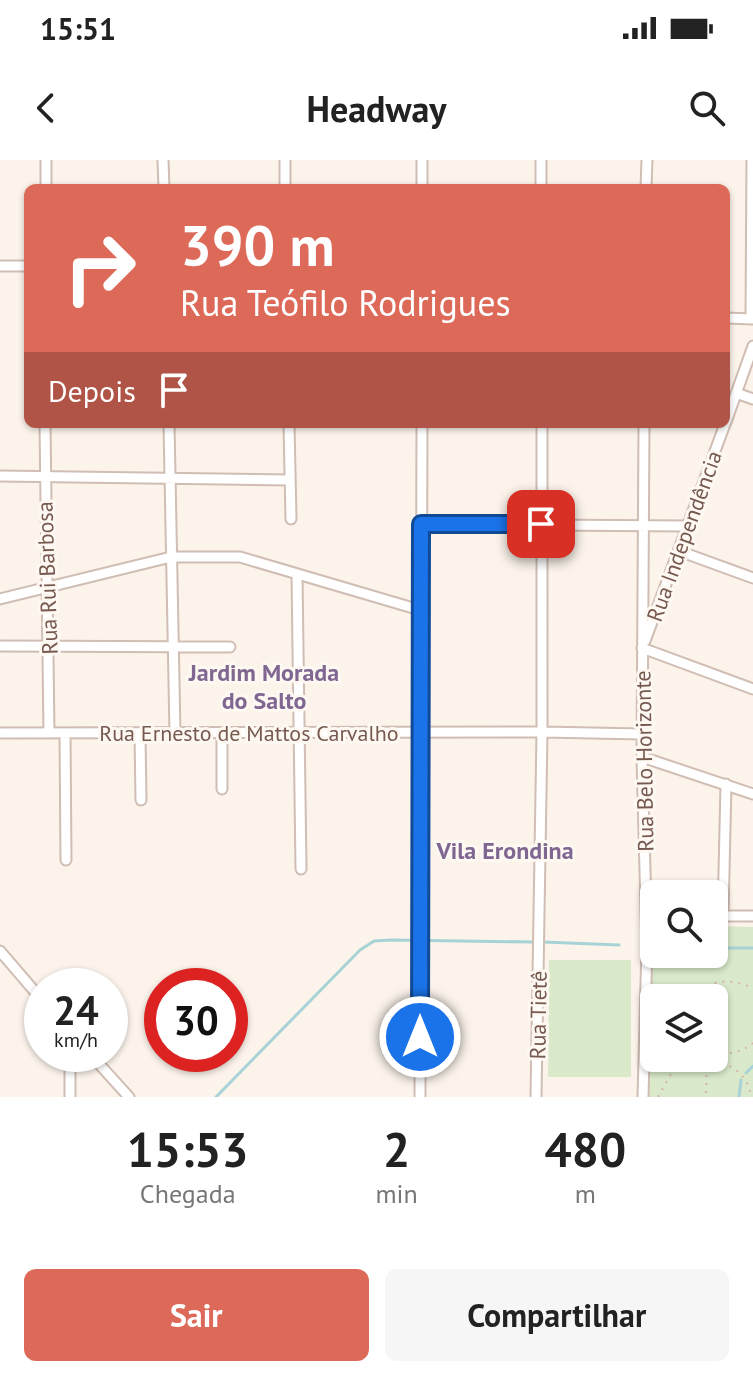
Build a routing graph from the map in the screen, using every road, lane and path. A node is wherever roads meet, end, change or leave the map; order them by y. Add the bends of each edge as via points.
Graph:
1 (46, 160) edge
2 (163, 160) edge
3 (285, 160) edge
4 (422, 160) edge
5 (541, 160) edge
6 (647, 160) edge
7 (752, 160) edge
8 (46, 184) edge
9 (164, 184) edge
10 (285, 184) edge
11 (422, 184) edge
12 (541, 184) edge
13 (646, 184) edge
14 (0, 266) edge
15 (24, 266) edge
16 (752, 297) edge
17 (730, 318) edge
18 (752, 319) edge
19 (753, 346) edge
20 (736, 393) junction
21 (753, 399) edge
22 (730, 411) edge
23 (45, 428) edge
24 (169, 428) edge
25 (289, 428) edge
26 (422, 428) edge
27 (542, 428) edge
28 (644, 428) edge
29 (724, 428) edge
30 (0, 476) edge
31 (44, 477) junction
32 (170, 478) junction
33 (290, 480) junction
34 (291, 519) dead end
35 (421, 524) junction
36 (541, 524) junction
37 (642, 526) junction
38 (688, 526) junction
39 (679, 551) junction
40 (171, 557) junction
41 (297, 575) junction
42 (753, 578) edge
43 (46, 587) junction
44 (0, 599) edge
45 (420, 610) junction
46 (0, 646) edge
47 (49, 646) junction
48 (173, 646) junction
49 (230, 647) dead end
50 (642, 648) junction
51 (753, 689) edge
52 (542, 732) junction
53 (0, 733) edge
54 (49, 733) junction
55 (65, 733) junction
56 (140, 733) junction
57 (175, 733) junction
58 (222, 733) junction
59 (299, 733) junction
60 (421, 733) junction
61 (642, 734) junction
62 (642, 757) junction
63 (726, 784) junction
64 (222, 789) dead end
65 (753, 794) edge
66 (141, 800) dead end
67 (66, 860) dead end
68 (301, 869) dead end
69 (648, 880) edge
70 (720, 880) edge
71 (728, 916) edge
72 (753, 916) edge
73 (0, 951) edge
74 (648, 968) edge
75 (24, 979) edge
76 (712, 984) edge
77 (753, 988) edge
78 (753, 1043) edge
79 (728, 1052) edge
80 (728, 1065) edge
81 (70, 1072) edge
82 (106, 1072) edge
83 (671, 1072) edge
84 (707, 1072) edge
85 (706, 1093) dead end
86 (70, 1097) edge
87 (129, 1097) edge
88 (420, 1097) edge
89 (536, 1097) edge
90 (643, 1097) edge
91 (658, 1097) edge
92 (751, 1097) edge

1 - 8 street
2 - 9 street
3 - 10 street
4 - 11 street
5 - 12 street
6 - 13 street
7 - 16 street
14 - 15 street
16 - 18 street
17 - 18 street
19 - 20 street, Rua Independência
20 - 21 street
20 - 22 street, Rua Independência
23 - 31 street, Rua Rui Barbosa
24 - 32 street
25 - 33 street
26 - 35 street
27 - 36 street, Rua Tietê
28 - 37 street, Rua Belo Horizonte
29 - 38 street, Rua Independência
30 - 31 street
31 - 32 street
31 - 43 street, Rua Rui Barbosa
32 - 33 street
32 - 40 street
33 - 34 street
35 - 36 street
35 - 45 street
36 - 37 street
36 - 52 street, Rua Tietê
37 - 38 street
37 - 50 street, Rua Belo Horizonte
38 - 39 street, Rua Independência
39 - 42 street
39 - 50 street, Rua Independência
40 - 41 street via 240,557
40 - 43 street
40 - 48 street
41 - 45 street
41 - 59 street
43 - 44 street
43 - 47 street, Rua Rui Barbosa
45 - 60 street
46 - 47 street
47 - 48 street
47 - 54 street, Rua Rui Barbosa
48 - 49 street
48 - 57 street
50 - 51 street
50 - 61 street, Rua Belo Horizonte
52 - 60 street, Rua Ernesto de Mattos Carvalho
52 - 61 street, Rua Ernesto de Mattos Carvalho
52 - 89 street, Rua Tietê
53 - 54 street, Rua Ernesto de Mattos Carvalho
54 - 55 street, Rua Ernesto de Mattos Carvalho
55 - 56 street, Rua Ernesto de Mattos Carvalho
55 - 67 street
56 - 57 street, Rua Ernesto de Mattos Carvalho
56 - 66 street
57 - 58 street, Rua Ernesto de Mattos Carvalho
58 - 59 street, Rua Ernesto de Mattos Carvalho
58 - 64 street
59 - 60 street, Rua Ernesto de Mattos Carvalho
59 - 68 street
60 - 88 street
61 - 62 street, Rua Belo Horizonte
62 - 63 street
62 - 69 street, Rua Belo Horizonte
63 - 65 street
63 - 70 street
71 - 72 street
73 - 75 street
74 - 90 street, Rua Belo Horizonte
76 - 77 path via 726,981
78 - 79 path
80 - 92 path via 741,1073
81 - 86 street
82 - 87 street
83 - 91 path
84 - 85 path

